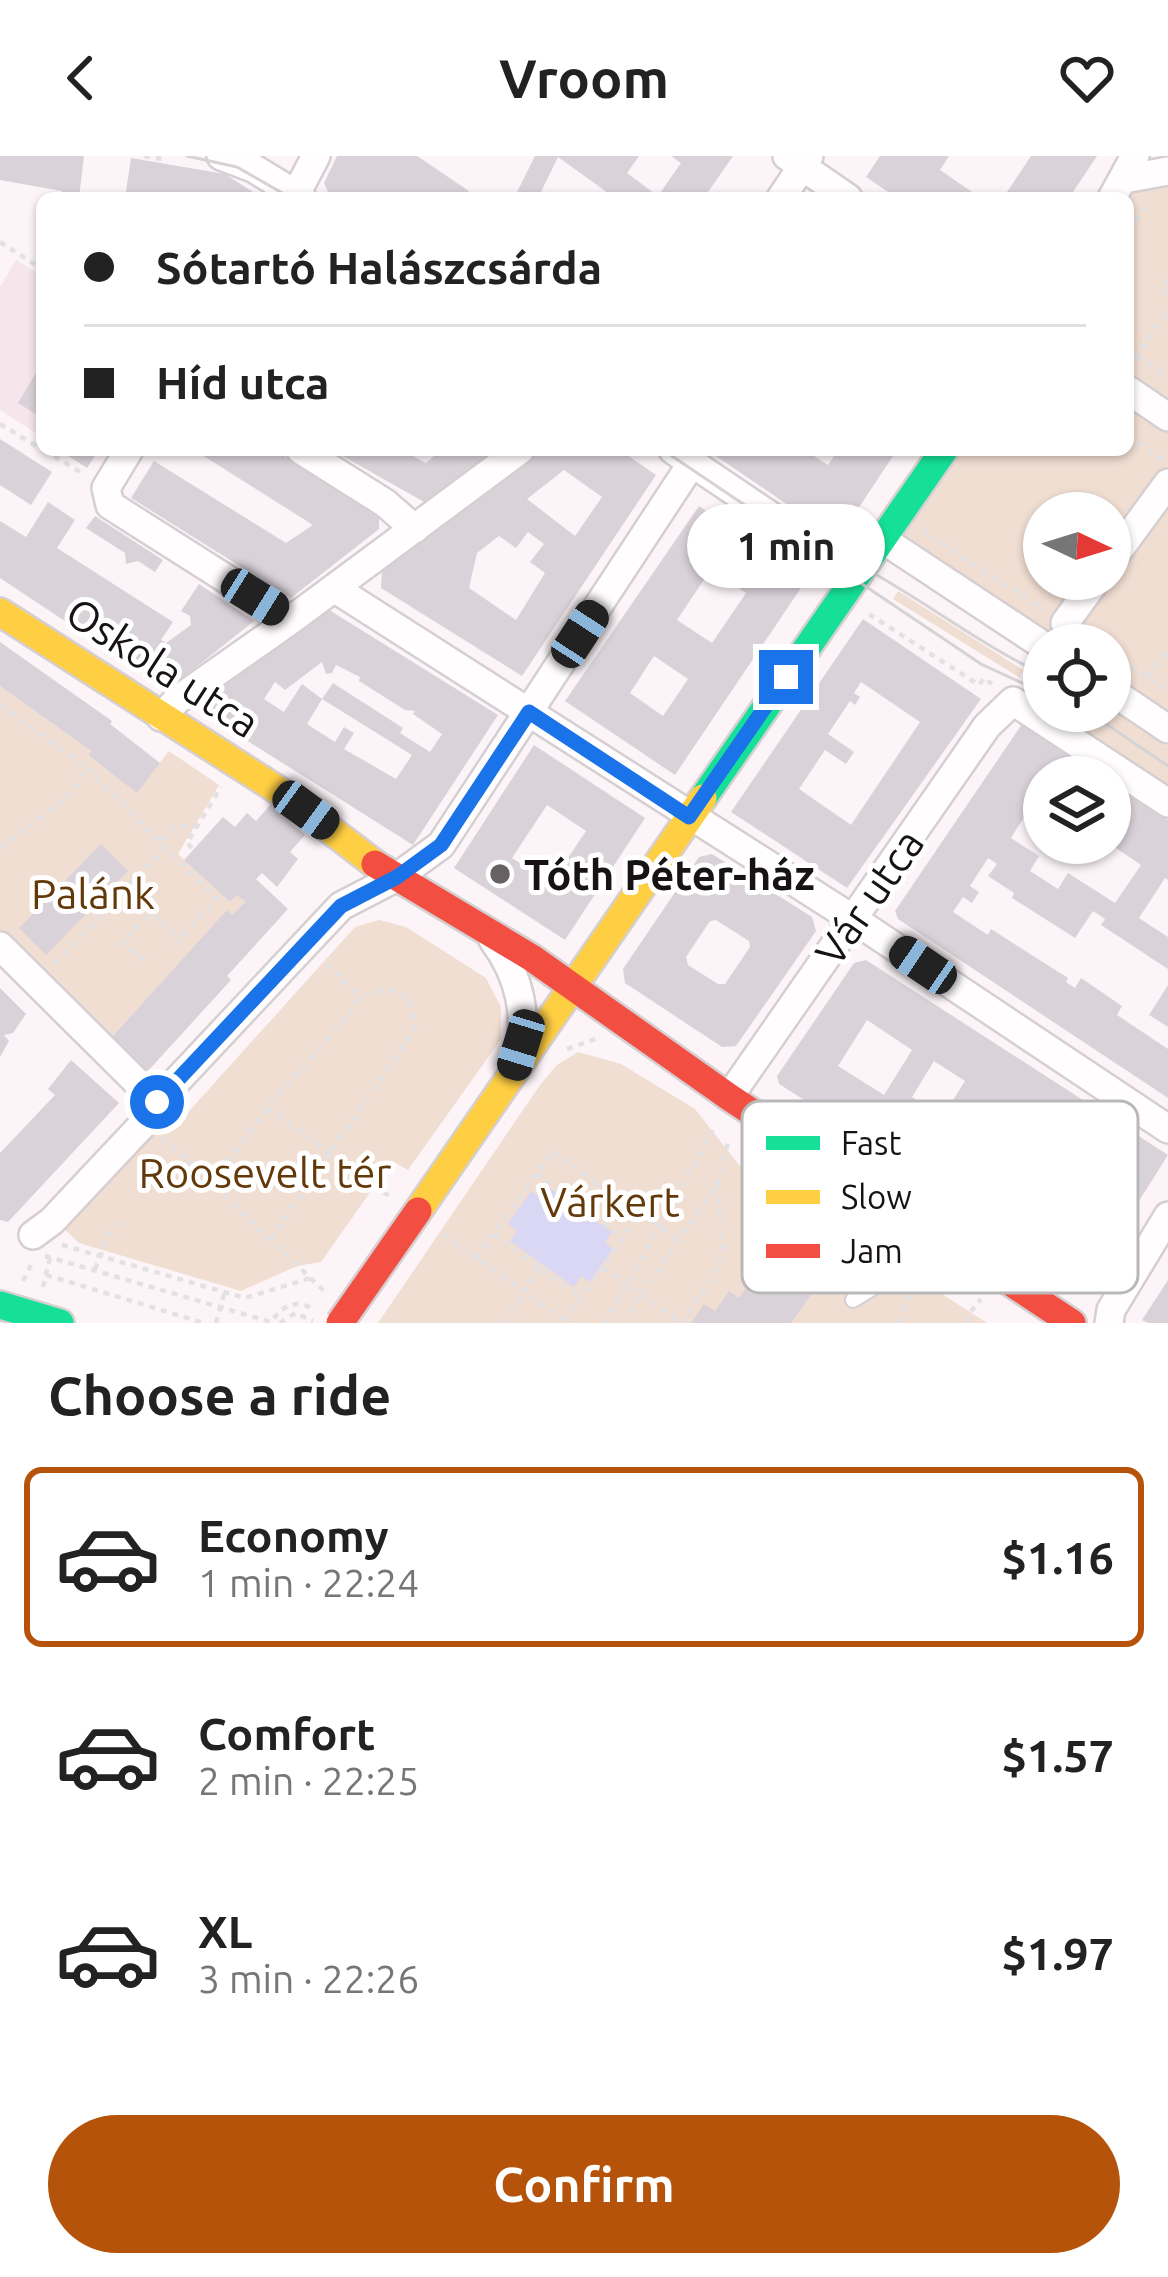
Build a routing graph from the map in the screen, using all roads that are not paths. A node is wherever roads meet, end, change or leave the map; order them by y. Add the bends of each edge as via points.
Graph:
1 (221, 156) edge
2 (316, 156) edge
3 (799, 159) edge
4 (1168, 171) edge
5 (1124, 178) edge
6 (292, 192) edge
7 (301, 192) edge
8 (784, 192) edge
9 (840, 192) edge
10 (1134, 394) edge
11 (1168, 417) edge
12 (125, 456) edge
13 (311, 456) edge
14 (512, 456) edge
15 (682, 456) edge
16 (940, 456) edge
17 (332, 461) dead end
18 (1168, 482) edge
19 (421, 525) junction
20 (1131, 533) edge
21 (882, 539) junction
22 (858, 574) junction
23 (334, 588) junction
24 (1082, 600) edge
25 (0, 612) edge
26 (291, 620) junction
27 (1065, 623) road end
28 (1023, 632) edge
29 (1131, 704) edge
30 (529, 712) junction
31 (160, 717) junction
32 (1168, 729) edge
33 (1168, 803) edge
34 (689, 817) junction
35 (397, 877) junction
36 (854, 919) junction
37 (487, 932) junction
38 (0, 946) edge
39 (572, 986) junction
40 (513, 1073) junction
41 (729, 1097) junction
42 (1126, 1101) edge
43 (742, 1105) edge
44 (1138, 1109) edge
45 (152, 1112) junction
46 (1168, 1129) edge
47 (1168, 1216) edge
48 (41, 1246) road end
49 (1138, 1265) edge
50 (862, 1293) edge
51 (1121, 1293) edge
52 (1024, 1294) joint
53 (853, 1300) dead end
54 (0, 1305) edge
55 (329, 1318) edge
56 (60, 1323) edge
57 (1053, 1323) edge
58 (1072, 1323) edge
59 (1109, 1323) edge

1 - 6 street
2 - 7 street
3 - 8 street
3 - 9 street
4 - 5 street
10 - 11 street
12 - 26 street via 106,488 110,505
13 - 19 street
14 - 19 street
15 - 22 street
15 - 30 street
16 - 21 street
17 - 19 lane
18 - 20 street
19 - 23 street
21 - 22 street
21 - 28 street
22 - 34 street
23 - 26 street
23 - 30 street
24 - 27 street
25 - 31 street, Oskola utca
26 - 31 street
29 - 32 street
30 - 34 street
30 - 35 street via 441,845
31 - 35 street, Oskola utca
33 - 36 street, Vár utca via 1012,701
34 - 36 street
34 - 39 street
35 - 37 street
35 - 45 street via 341,906
36 - 41 street, Vár utca
36 - 42 street
37 - 39 street
37 - 40 street via 518,987 523,1016
38 - 45 street
39 - 40 street
39 - 41 street
40 - 55 street, bridge via 418,1211
41 - 43 street
44 - 46 street
45 - 48 street via 52,1221
47 - 49 street
50 - 53 lane
51 - 59 street
52 - 57 street
52 - 58 street
54 - 56 street

